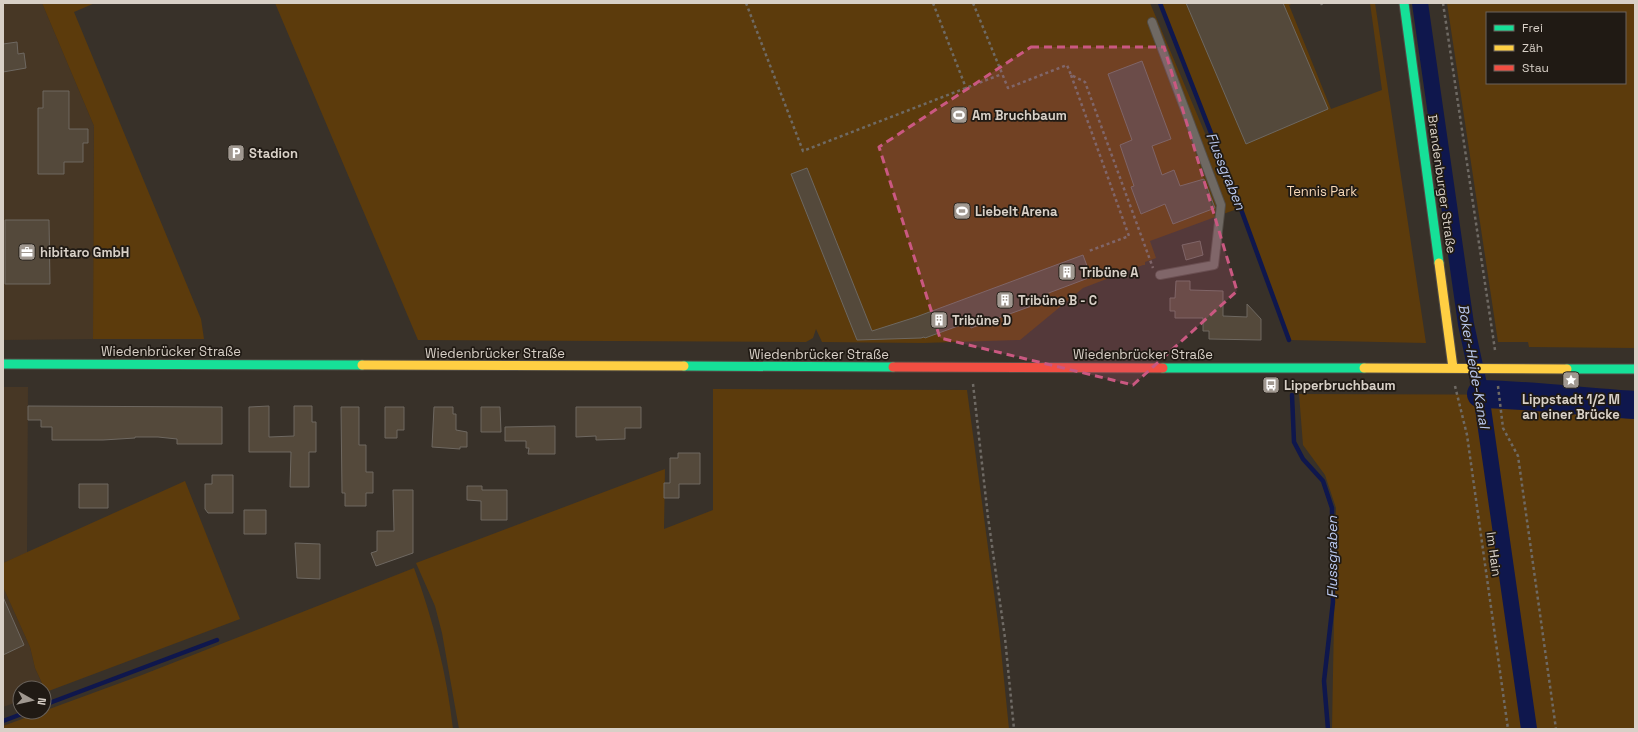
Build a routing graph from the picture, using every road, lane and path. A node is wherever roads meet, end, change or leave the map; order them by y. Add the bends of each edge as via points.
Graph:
1 (746, 3) edge
2 (933, 3) edge
3 (973, 3) edge
4 (1404, 3) edge
5 (1443, 3) edge
6 (1152, 22) dead end
7 (1002, 74) junction
8 (1071, 75) junction
9 (966, 88) junction
10 (1089, 252) dead end
11 (1156, 273) joint
12 (1496, 351) dead end
13 (3, 364) edge
14 (972, 367) junction
15 (1453, 368) junction
16 (1635, 368) edge
17 (1454, 382) dead end
18 (1498, 389) dead end
19 (1014, 729) edge
20 (1508, 729) edge
21 (1556, 729) edge

1 - 9 path via 803,151
2 - 9 path
3 - 7 path
4 - 15 street, Brandenburger Straße
5 - 12 path
6 - 11 lane via 1221,205 1214,265
7 - 8 path via 1008,88 1067,65
7 - 9 path
8 - 10 path via 1129,236
8 - 11 path via 1085,82
13 - 14 street, Wiedenbrücker Straße
14 - 15 street, Wiedenbrücker Straße
14 - 19 path
15 - 16 street, Wiedenbrücker Straße
17 - 20 path, Im Hain via 1467,435
18 - 21 path via 1503,428 1518,456

